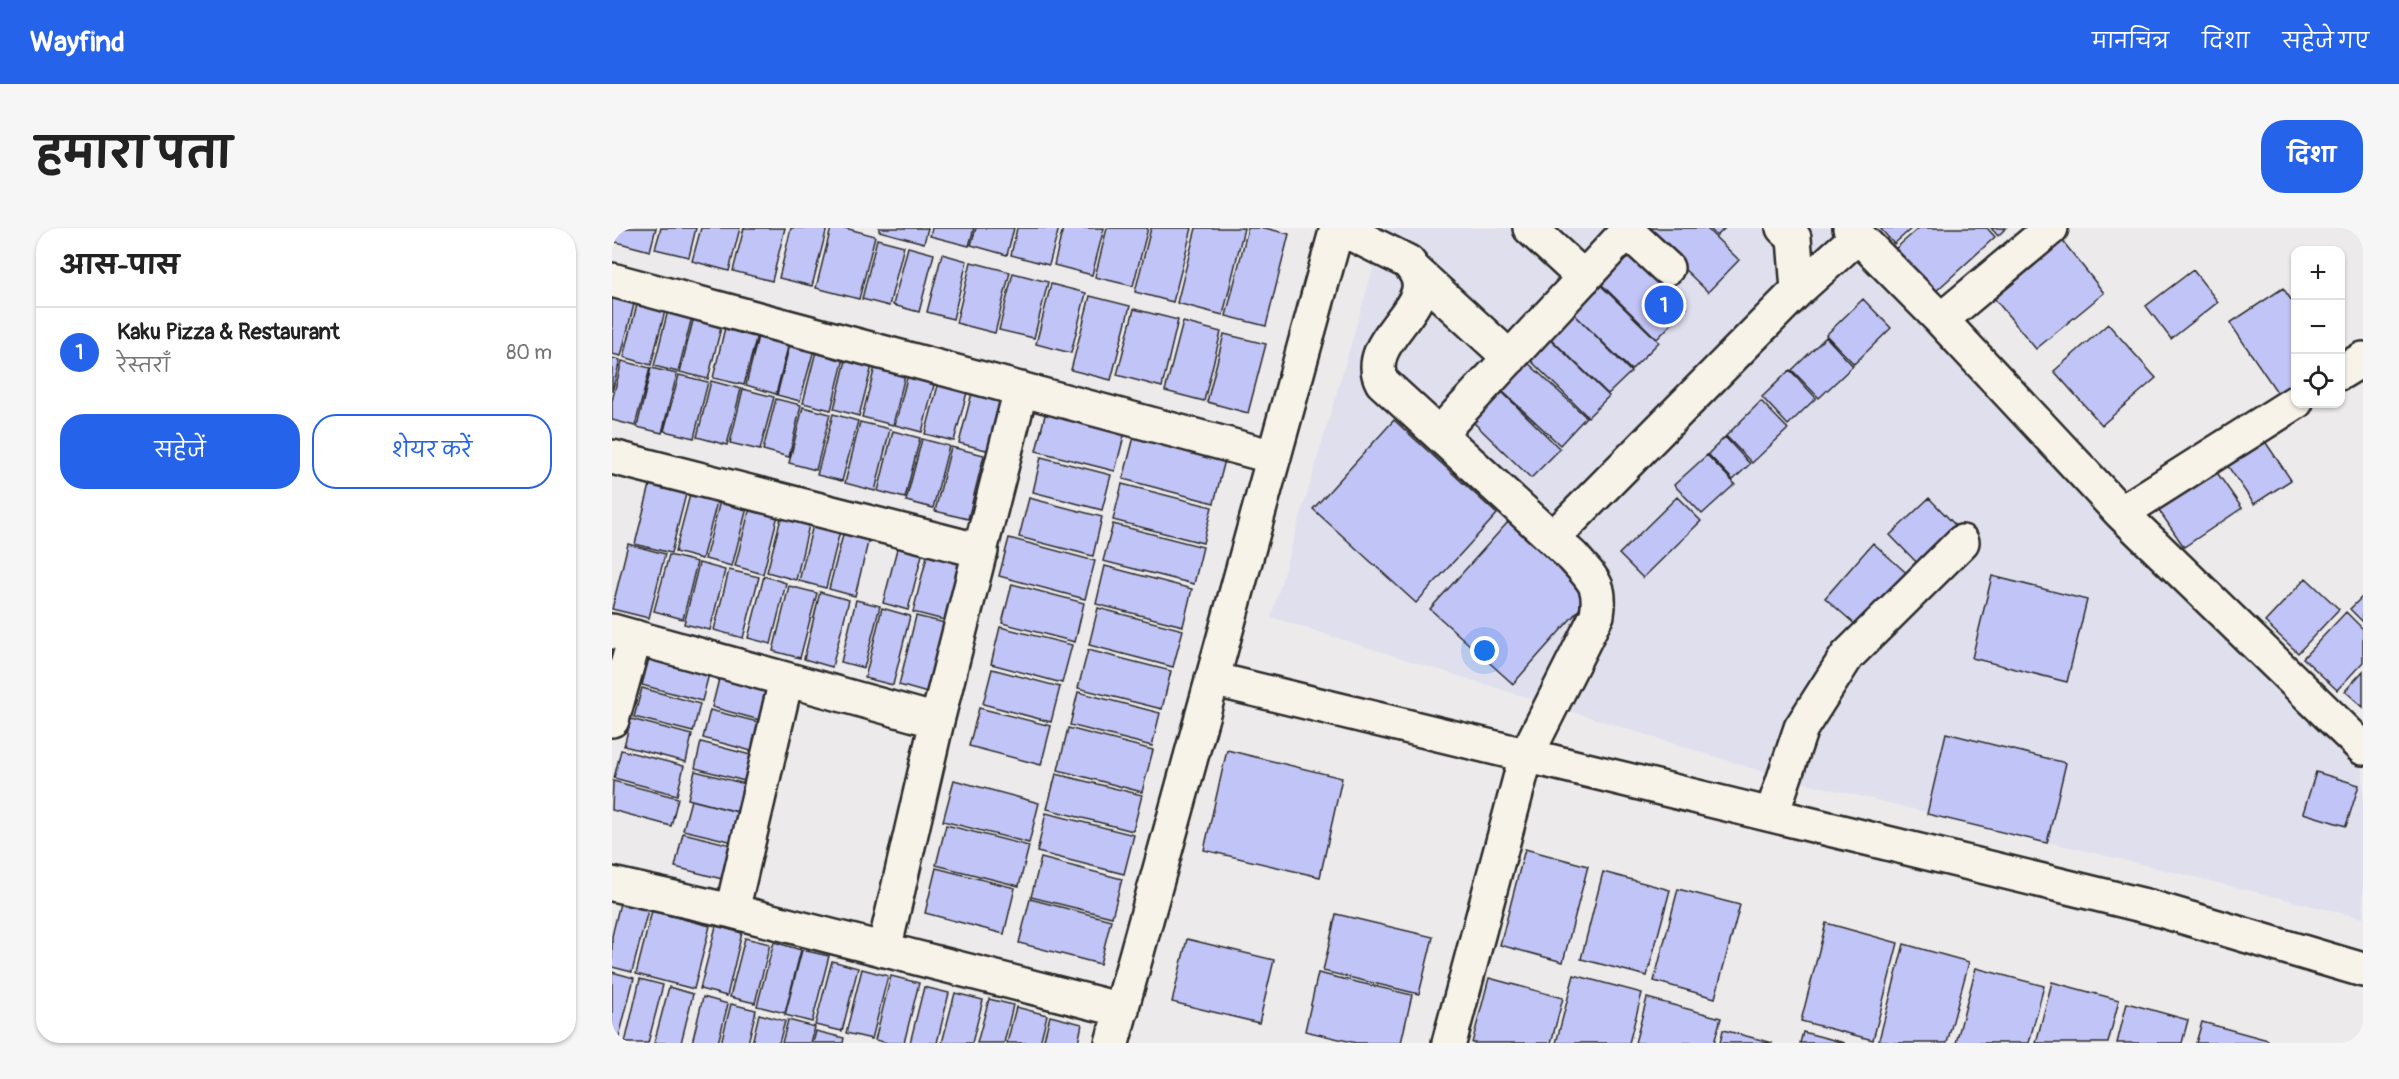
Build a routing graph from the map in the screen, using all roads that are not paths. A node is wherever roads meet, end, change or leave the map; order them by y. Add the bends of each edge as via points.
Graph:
1 (1338, 228) edge
2 (1530, 228) edge
3 (1784, 228) edge
4 (2051, 228) edge
5 (1629, 230) edge
6 (1854, 232) edge
7 (1667, 268) dead end
8 (1414, 270) junction
9 (1584, 278) junction
10 (612, 280) edge
11 (1798, 290) junction
12 (1941, 320) junction
13 (1510, 358) junction
14 (2363, 359) edge
15 (2345, 370) edge
16 (1022, 389) junction
17 (2291, 405) edge
18 (1440, 434) junction
19 (612, 457) edge
20 (1274, 457) junction
21 (2121, 513) junction
22 (1553, 538) junction
23 (1962, 542) dead end
24 (981, 551) junction
25 (624, 634) edge
26 (786, 680) junction
27 (1212, 680) junction
28 (612, 720) edge
29 (937, 721) junction
30 (2363, 748) edge
31 (1526, 756) junction
32 (1772, 814) junction
33 (612, 884) edge
34 (732, 911) junction
35 (884, 950) junction
36 (2363, 970) edge
37 (1122, 1010) junction
38 (1112, 1043) edge
39 (1449, 1043) edge

1 - 8 street via 1408,262
1 - 20 street
2 - 9 street
3 - 11 street via 1794,238
4 - 12 street
5 - 7 street
5 - 9 street
6 - 11 street
6 - 12 street
8 - 13 street
8 - 18 street via 1419,282 1418,295 1378,359 1377,372 1382,382
9 - 13 street
10 - 16 street
11 - 22 street
12 - 21 street
13 - 18 street
14 - 15 street
16 - 20 street
16 - 24 street
17 - 21 street
18 - 22 street
19 - 24 street
20 - 27 street
21 - 30 street
22 - 31 street via 1593,581 1600,596 1597,615
23 - 32 street via 1846,656 1801,728
24 - 29 street
25 - 26 street
25 - 28 street
26 - 29 street
26 - 34 street
27 - 31 street
27 - 37 street
29 - 35 street
31 - 32 street
31 - 39 street
32 - 36 street via 2150,907
33 - 34 street
34 - 35 street
35 - 37 street
37 - 38 street

